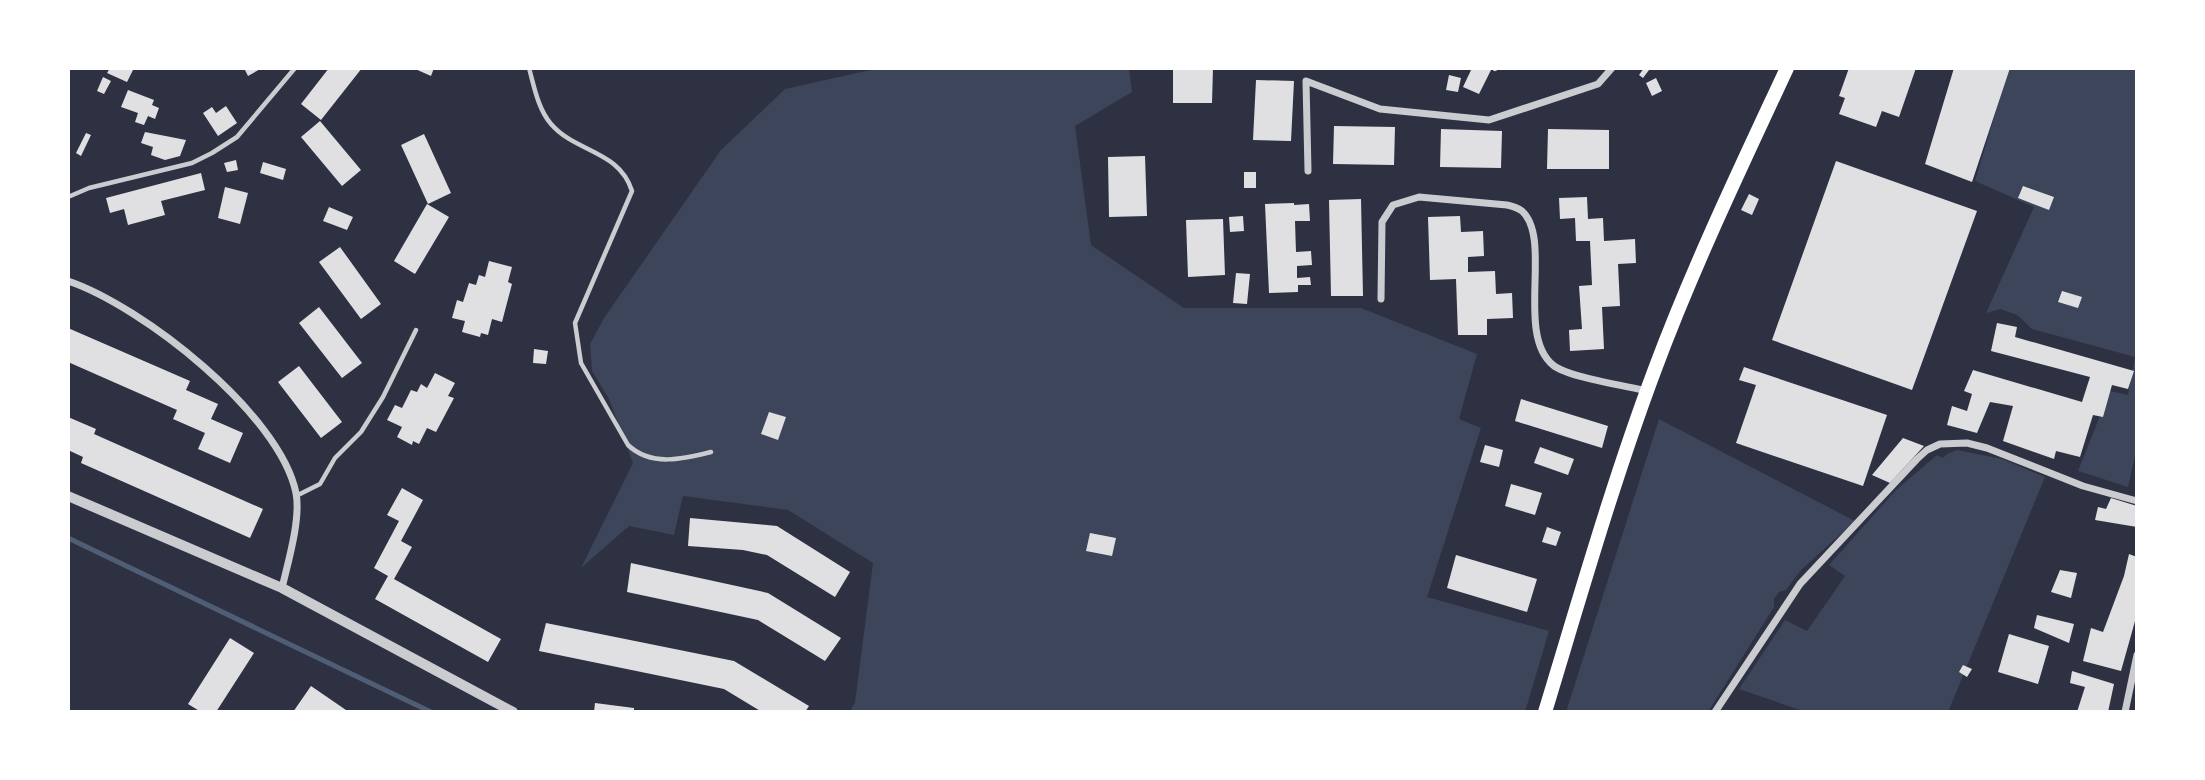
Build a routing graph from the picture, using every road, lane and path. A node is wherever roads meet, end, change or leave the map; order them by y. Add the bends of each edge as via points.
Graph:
1 (295, 68) edge
2 (529, 68) edge
3 (1612, 68) edge
4 (1787, 68) edge
5 (1308, 171) dead end
6 (68, 197) edge
7 (68, 281) edge
8 (1381, 299) dead end
9 (416, 330) dead end
10 (1647, 391) junction
11 (712, 452) dead end
12 (68, 496) edge
13 (296, 496) junction
14 (2137, 501) edge
15 (282, 588) junction
16 (2137, 655) edge
17 (513, 712) edge
18 (1545, 712) edge
19 (1715, 712) edge
20 (2125, 712) edge

1 - 6 lane via 237,137 212,153 192,163
2 - 11 lane via 550,123 618,165 632,191 575,323 581,363 628,445 638,454 664,460
3 - 5 street via 1598,84 1489,120 1380,109 1306,81
4 - 10 main road
7 - 13 street via 92,289 158,330 225,386 261,426 283,462
8 - 10 street via 1382,222 1393,205 1419,197 1521,209 1534,243 1536,340 1545,356 1569,372
9 - 13 lane via 362,432 335,458 320,484
10 - 18 main road
12 - 15 street
13 - 15 street
14 - 19 street via 2083,486 1976,444 1933,447 1800,584
15 - 17 street
16 - 20 street

